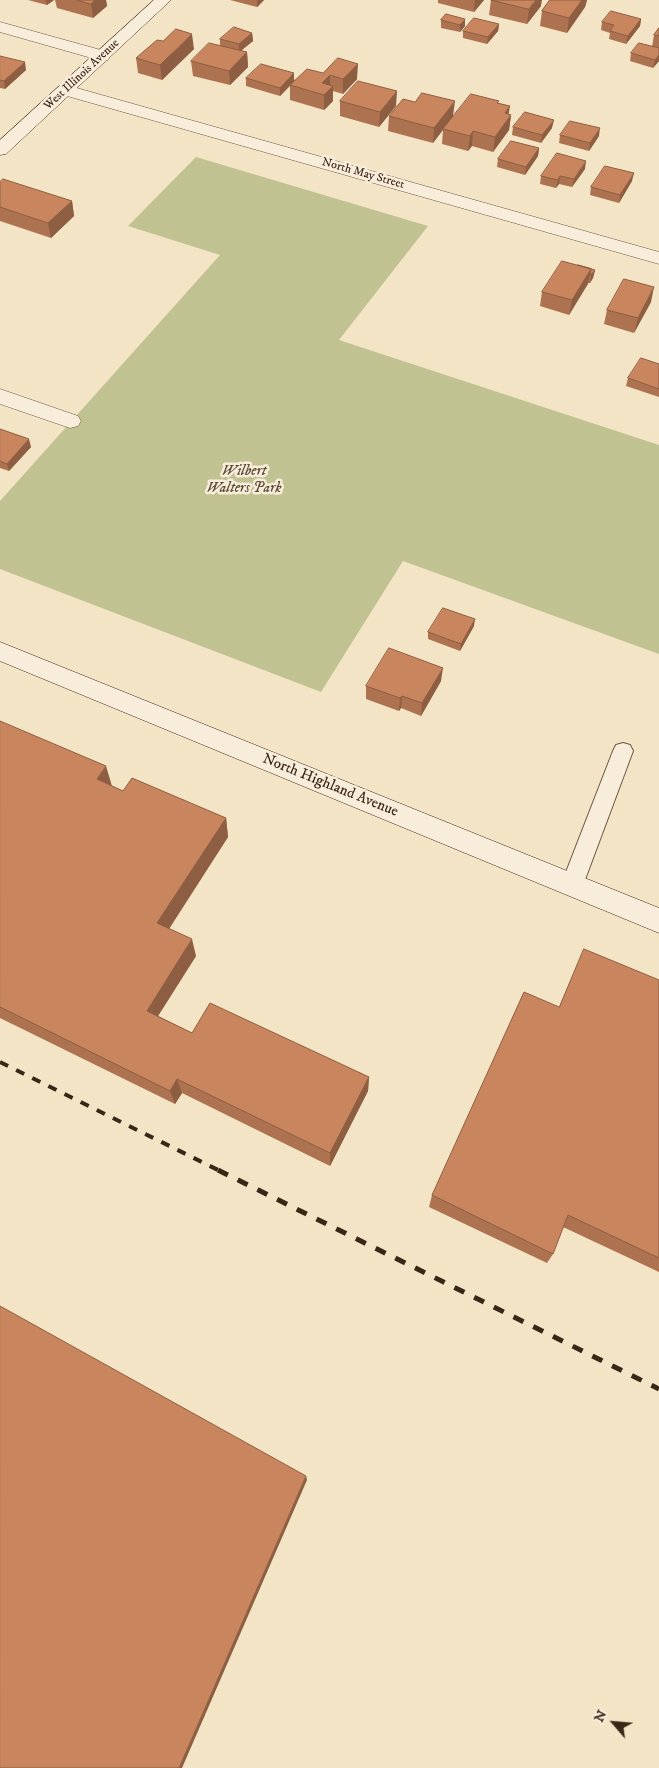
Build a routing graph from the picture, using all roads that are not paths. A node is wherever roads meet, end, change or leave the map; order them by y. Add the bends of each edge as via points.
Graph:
1 (163, 0) edge
2 (0, 26) edge
3 (102, 56) junction
4 (66, 90) junction
5 (0, 150) edge
6 (659, 258) edge
7 (0, 396) edge
8 (70, 421) dead end
9 (0, 651) edge
10 (623, 751) dead end
11 (572, 885) junction
12 (659, 921) edge

1 - 3 street, West Illinois Avenue
2 - 3 street
3 - 4 street, West Illinois Avenue
4 - 5 street, West Illinois Avenue
4 - 6 street, North May Street
7 - 8 street
9 - 11 street, North Highland Avenue
10 - 11 lane
11 - 12 street, North Highland Avenue

